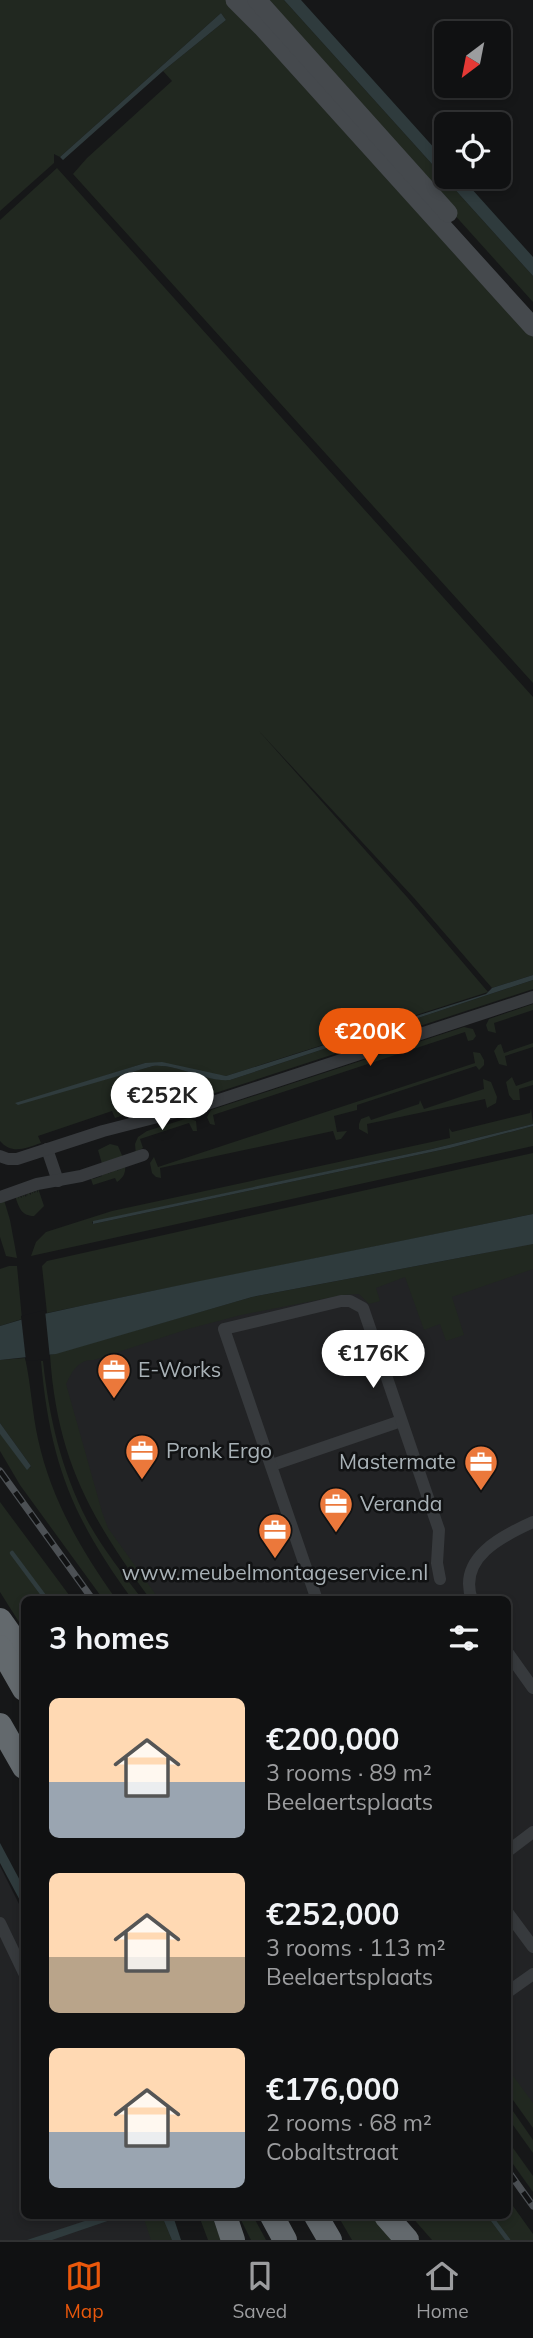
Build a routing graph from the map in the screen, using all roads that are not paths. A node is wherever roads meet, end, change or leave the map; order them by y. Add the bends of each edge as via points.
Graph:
1 (235, 0) edge
2 (257, 0) edge
3 (533, 307) edge
4 (533, 327) edge
5 (533, 997) edge
6 (47, 1149) junction
7 (143, 1155) dead end
8 (0, 1156) edge
9 (58, 1181) junction
10 (0, 1197) edge
11 (401, 1420) junction
12 (272, 1465) junction
13 (533, 1522) edge
14 (440, 1578) dead end
15 (316, 1596) edge
16 (471, 1596) edge
17 (0, 1620) edge
18 (0, 1647) edge
19 (21, 1650) edge
20 (511, 1657) edge
21 (21, 1684) edge
22 (533, 1688) edge
23 (0, 1725) edge
24 (21, 1762) edge
25 (533, 1832) edge
26 (511, 1849) edge
27 (511, 1917) edge
28 (0, 1923) edge
29 (533, 1947) edge
30 (21, 1967) edge
31 (533, 1974) edge
32 (511, 1990) edge
33 (226, 2219) edge
34 (274, 2219) edge
35 (318, 2219) edge
36 (389, 2219) edge
37 (233, 2240) edge
38 (285, 2240) edge
39 (330, 2240) edge
40 (407, 2240) edge

1 - 4 street
2 - 3 street
5 - 6 street via 204,1105
6 - 8 street via 12,1160
6 - 9 street
7 - 9 street
9 - 10 street
11 - 12 street
11 - 12 street via 363,1308 357,1303 341,1301 224,1329
11 - 14 street via 439,1530
12 - 15 street
13 - 16 street via 480,1555 467,1580
17 - 19 highway
18 - 21 highway
20 - 22 street
23 - 24 highway
25 - 26 street
27 - 29 street
28 - 30 street
31 - 32 street
33 - 37 highway
34 - 38 highway
35 - 39 highway
36 - 40 highway

